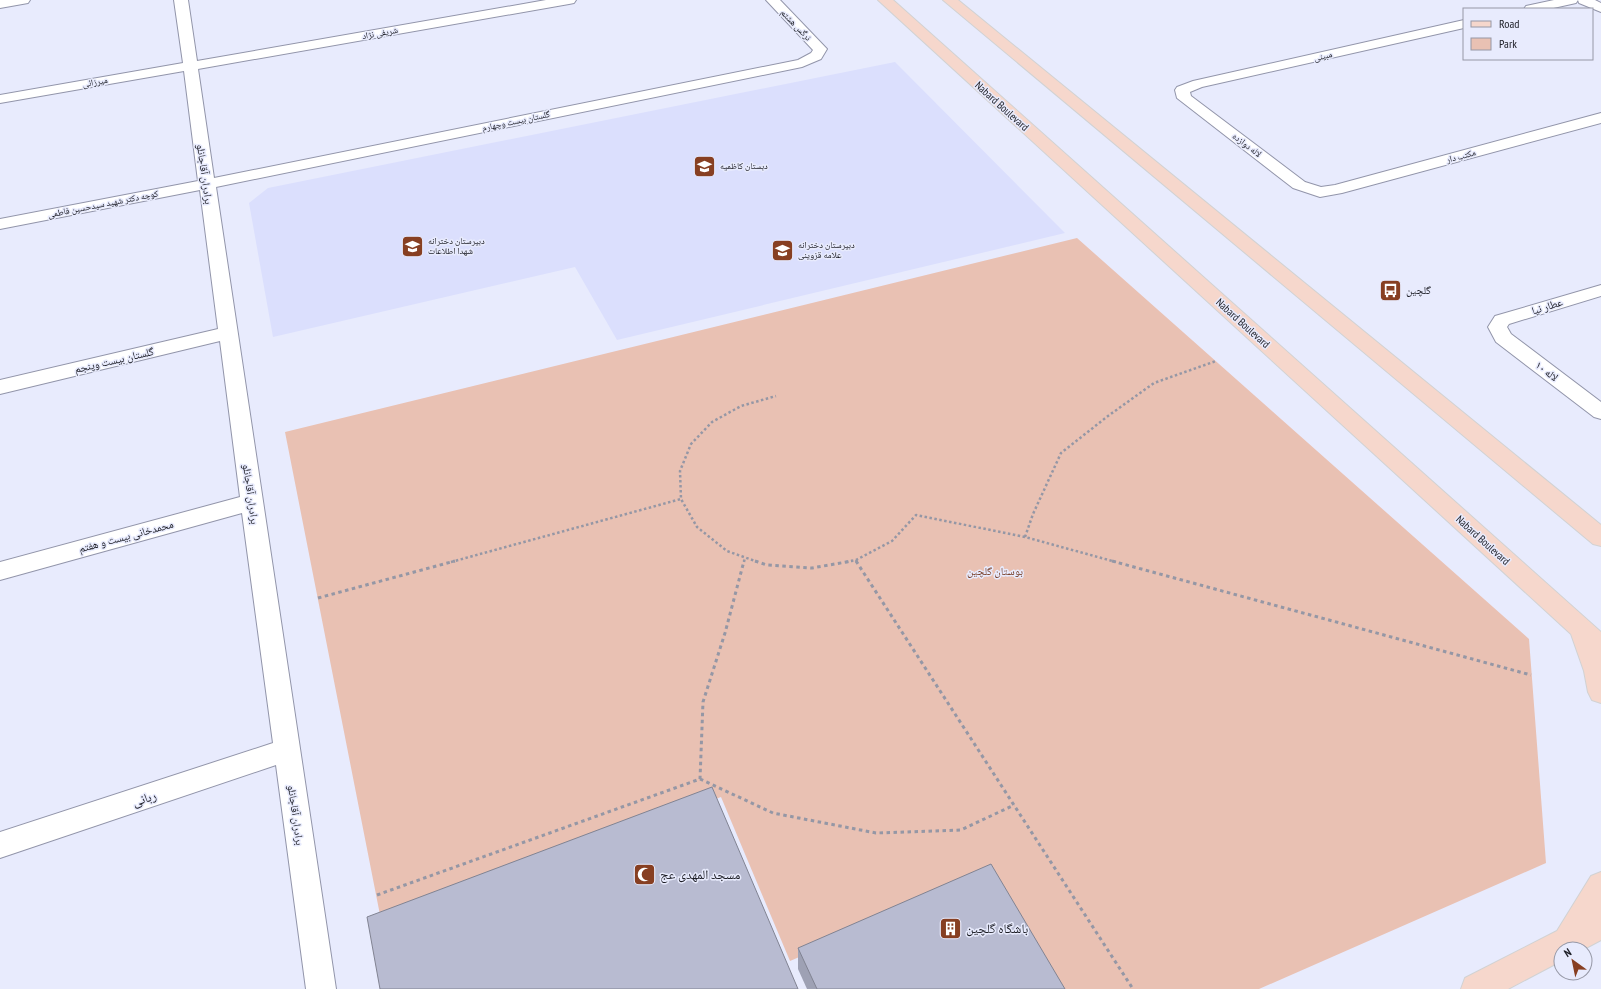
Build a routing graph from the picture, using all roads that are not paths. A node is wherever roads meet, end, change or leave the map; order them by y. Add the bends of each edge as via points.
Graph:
1 (23, 0) edge
2 (181, 0) edge
3 (570, 0) edge
4 (773, 0) edge
5 (885, 0) edge
6 (950, 0) edge
7 (1571, 0) edge
8 (1584, 0) edge
9 (0, 4) edge
10 (1535, 8) edge
11 (1601, 8) edge
12 (1463, 24) edge
13 (820, 49) joint
14 (190, 66) junction
15 (1182, 90) joint
16 (0, 99) edge
17 (1601, 118) edge
18 (207, 184) junction
19 (1320, 192) joint
20 (0, 224) edge
21 (1601, 290) edge
22 (1498, 327) joint
23 (228, 333) junction
24 (0, 387) edge
25 (1601, 412) edge
26 (252, 502) junction
27 (1601, 538) edge
28 (0, 571) edge
29 (1580, 628) junction
30 (1601, 646) edge
31 (1601, 692) edge
32 (287, 750) junction
33 (0, 846) edge
34 (1601, 886) edge
35 (1601, 924) edge
36 (1568, 941) joint
37 (1553, 949) edge
38 (321, 989) edge
39 (1476, 989) edge

1 - 9 street
2 - 14 street, برادران آقاجانلو
3 - 14 street, شریفی نژاد
4 - 13 street, نرگس هشتم
5 - 29 main road, Nabard Boulevard
6 - 27 main road
7 - 10 street
8 - 11 street
12 - 15 street, مبینی via 1198,84
13 - 18 street, گلستان بیست وچهارم via 816,56 802,63
14 - 16 street, میرزائی
14 - 18 street, برادران آقاجانلو
15 - 19 street, لاله دوازده via 1184,98 1299,185
17 - 19 street, مکتب دار via 1336,190
18 - 20 street, کوچه دکتر شهید سیدحسین فاطمی
18 - 23 street, برادران آقاجانلو
21 - 22 street, عطار نیا via 1502,320
22 - 25 street, لاله ۱۰ via 1503,338
23 - 24 street, گلستان بیست وپنجم
23 - 26 street, برادران آقاجانلو
26 - 28 street, محمدخانی بیست و هفتم
26 - 32 street, برادران آقاجانلو
29 - 30 main road, Nabard Boulevard
29 - 31 main road via 1597,671
32 - 33 street, ربانی
32 - 38 street, برادران آقاجانلو
34 - 36 main road
35 - 36 main road
37 - 39 main road

